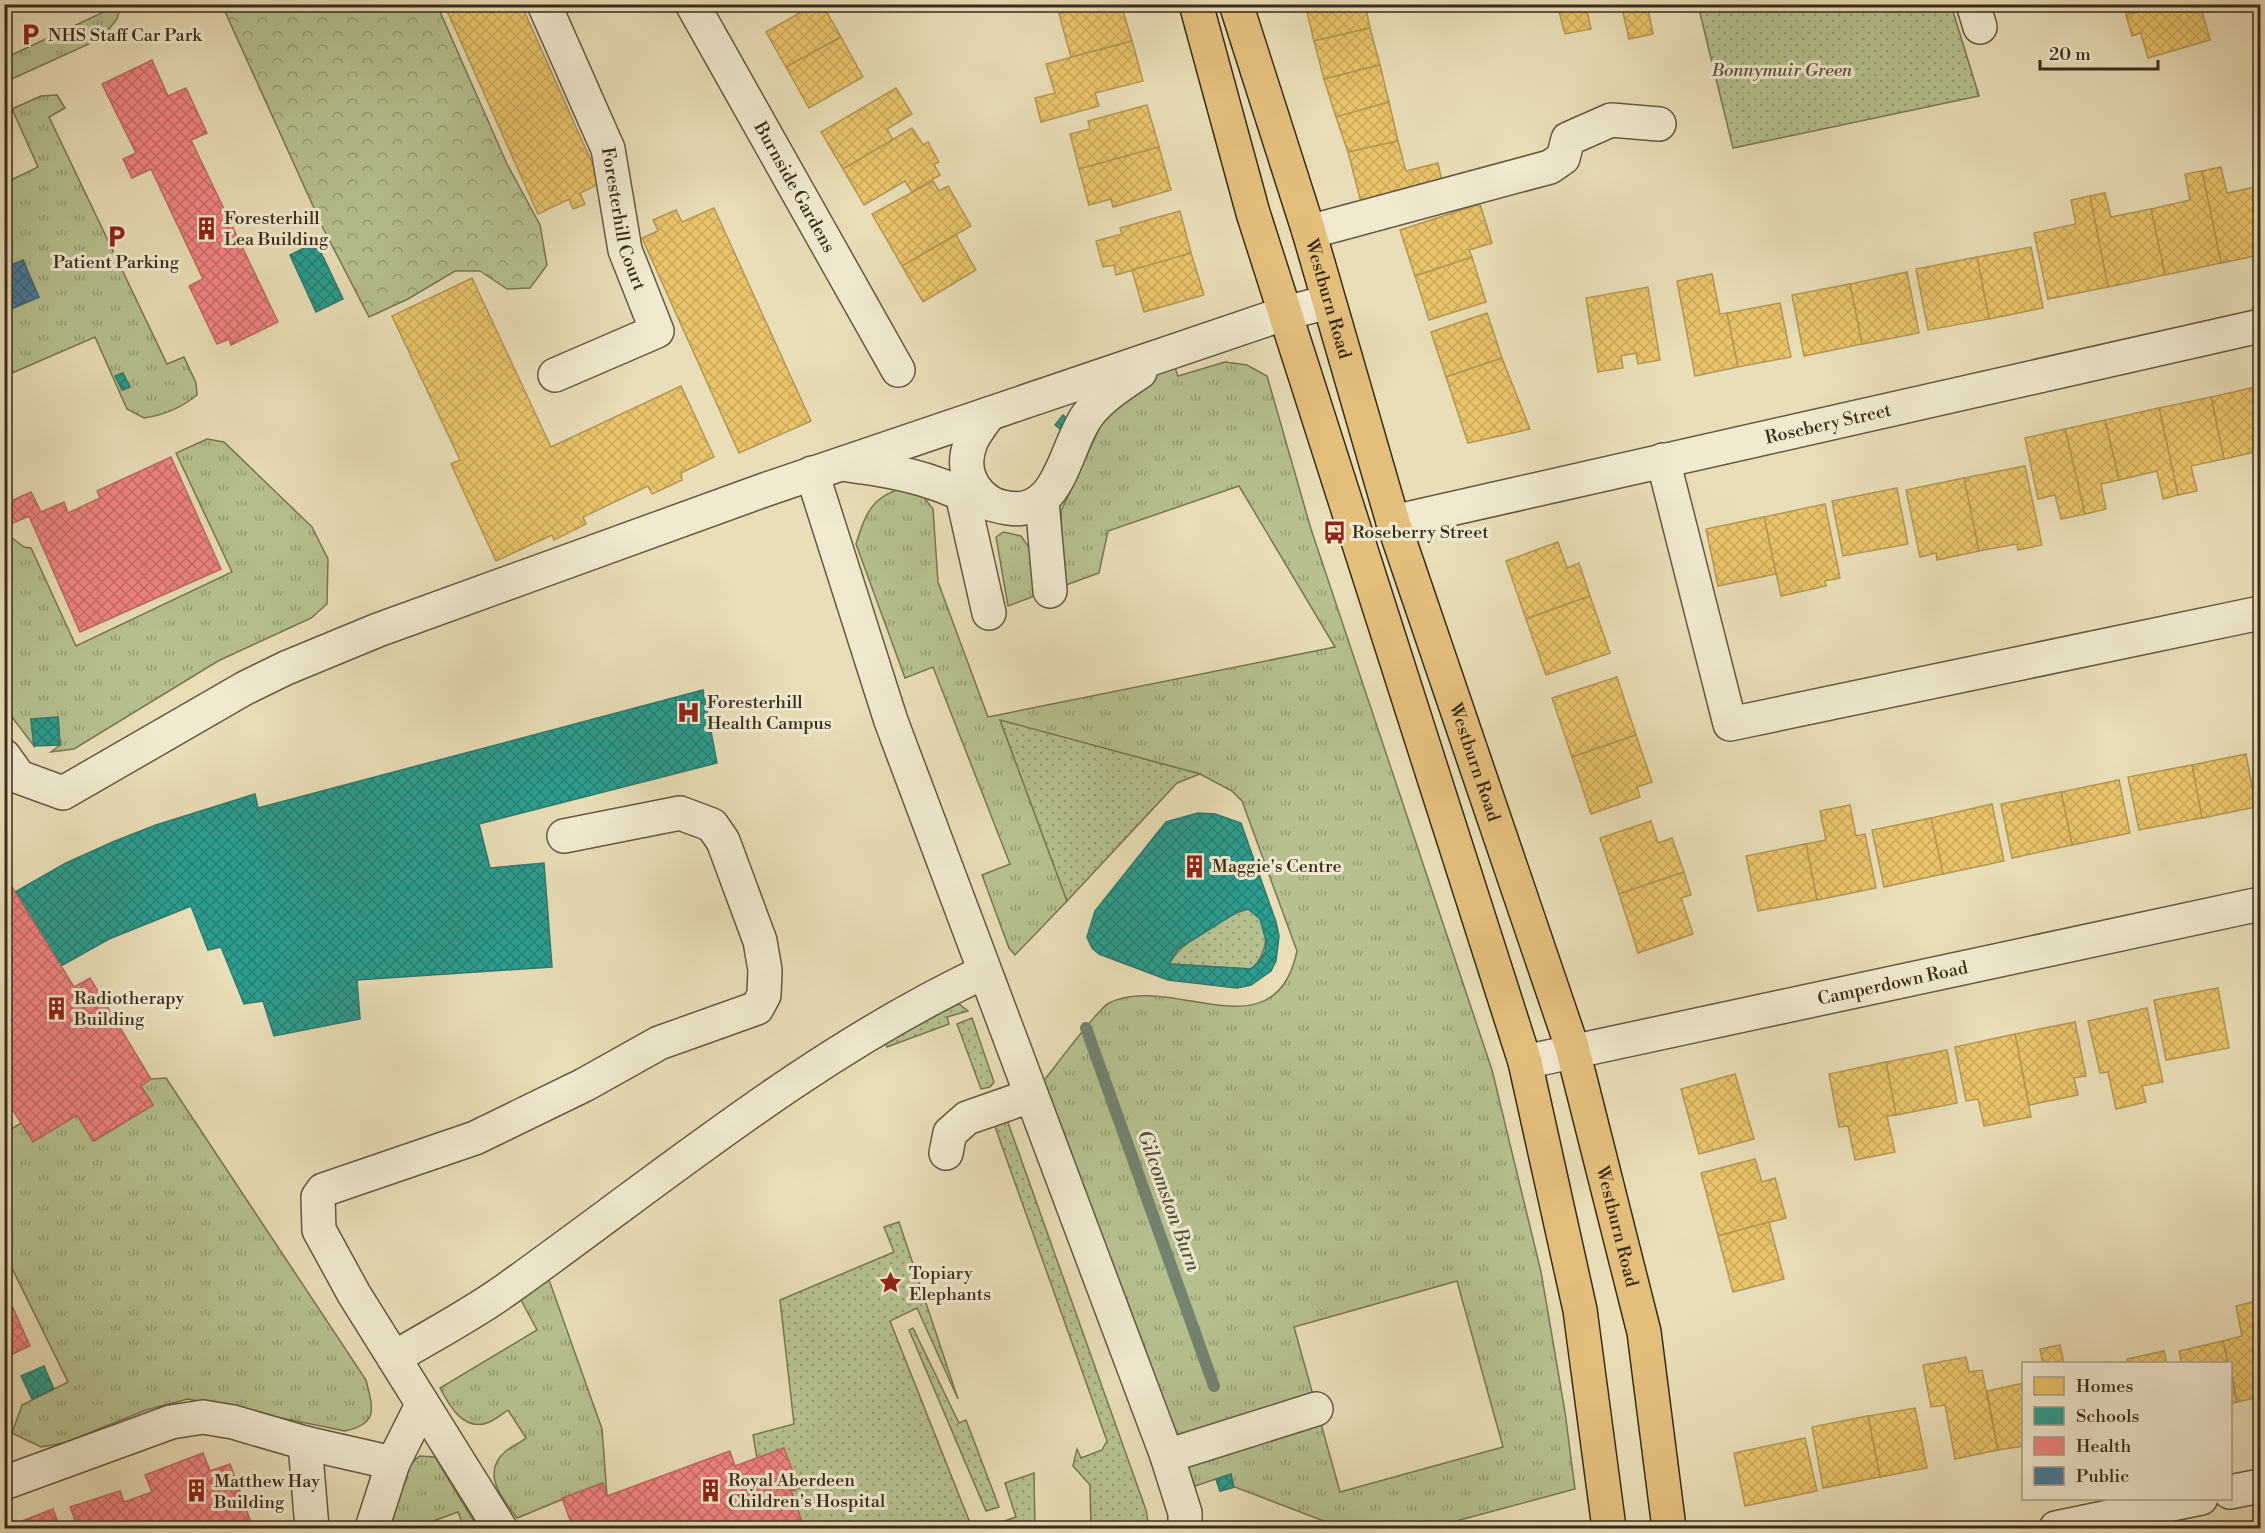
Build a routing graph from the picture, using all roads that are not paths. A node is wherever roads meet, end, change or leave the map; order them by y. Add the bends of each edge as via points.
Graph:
1 (544, 4) edge
2 (692, 4) edge
3 (1196, 4) edge
4 (1236, 4) edge
5 (1659, 124) dead end
6 (1309, 232) junction
7 (1328, 302) junction
8 (1286, 313) junction
9 (2260, 326) edge
10 (1175, 351) junction
11 (898, 370) dead end
12 (555, 375) dead end
13 (989, 414) junction
14 (1663, 460) junction
15 (827, 469) junction
16 (962, 494) junction
17 (1042, 502) junction
18 (997, 506) junction
19 (1393, 522) junction
20 (1050, 591) dead end
21 (989, 613) dead end
22 (2260, 613) edge
23 (4, 756) edge
24 (564, 836) dead end
25 (2260, 904) edge
26 (984, 972) junction
27 (1573, 1052) junction
28 (1525, 1062) junction
29 (1030, 1096) junction
30 (946, 1153) dead end
31 (394, 1358) junction
32 (422, 1405) junction
33 (1316, 1409) dead end
34 (305, 1443) junction
35 (1167, 1456) junction
36 (393, 1463) junction
37 (4, 1483) edge
38 (2260, 1486) edge
39 (2232, 1492) edge
40 (2191, 1500) edge
41 (312, 1528) edge
42 (372, 1528) edge
43 (500, 1528) edge
44 (1185, 1528) edge
45 (1610, 1528) edge
46 (1669, 1528) edge
47 (2056, 1528) edge

1 - 12 street, Foresterhill Court via 608,148 625,250 657,331
2 - 11 street, Burnside Gardens
3 - 8 main road via 1253,213
4 - 6 main road, Westburn Road
5 - 6 street via 1611,120 1568,139 1563,158 1551,167
6 - 7 main road, Westburn Road
7 - 8 street
7 - 19 main road, Westburn Road
8 - 10 street
8 - 28 main road
9 - 14 street, Rosebery Street
10 - 13 street
10 - 17 street via 1119,386 1088,414 1053,489
13 - 15 street
13 - 18 street via 971,440 968,473 982,498
14 - 19 street, Rosebery Street
14 - 22 street via 1730,724
15 - 16 street via 912,476
15 - 23 street via 378,630 286,668 63,794 19,777
15 - 26 street via 891,721
16 - 18 street
16 - 21 street
17 - 18 street via 1025,509
17 - 20 street
19 - 27 main road, Westburn Road
24 - 31 street via 680,813 712,825 723,841 760,941 764,995 757,1008 659,1043 475,1138 323,1190 318,1197 319,1230
25 - 27 street, Camperdown Road
26 - 29 street
26 - 31 street via 920,1002 755,1107 507,1289
27 - 28 street, Camperdown Road
27 - 46 main road, Westburn Road via 1644,1332
28 - 45 main road via 1580,1310
29 - 30 street via 967,1119 950,1132
29 - 35 street
31 - 32 street
32 - 36 street
32 - 43 street
33 - 35 street
34 - 36 street
34 - 37 street via 203,1417 171,1422
34 - 41 street
35 - 44 street via 1185,1513
36 - 42 street
38 - 39 street
40 - 47 street

